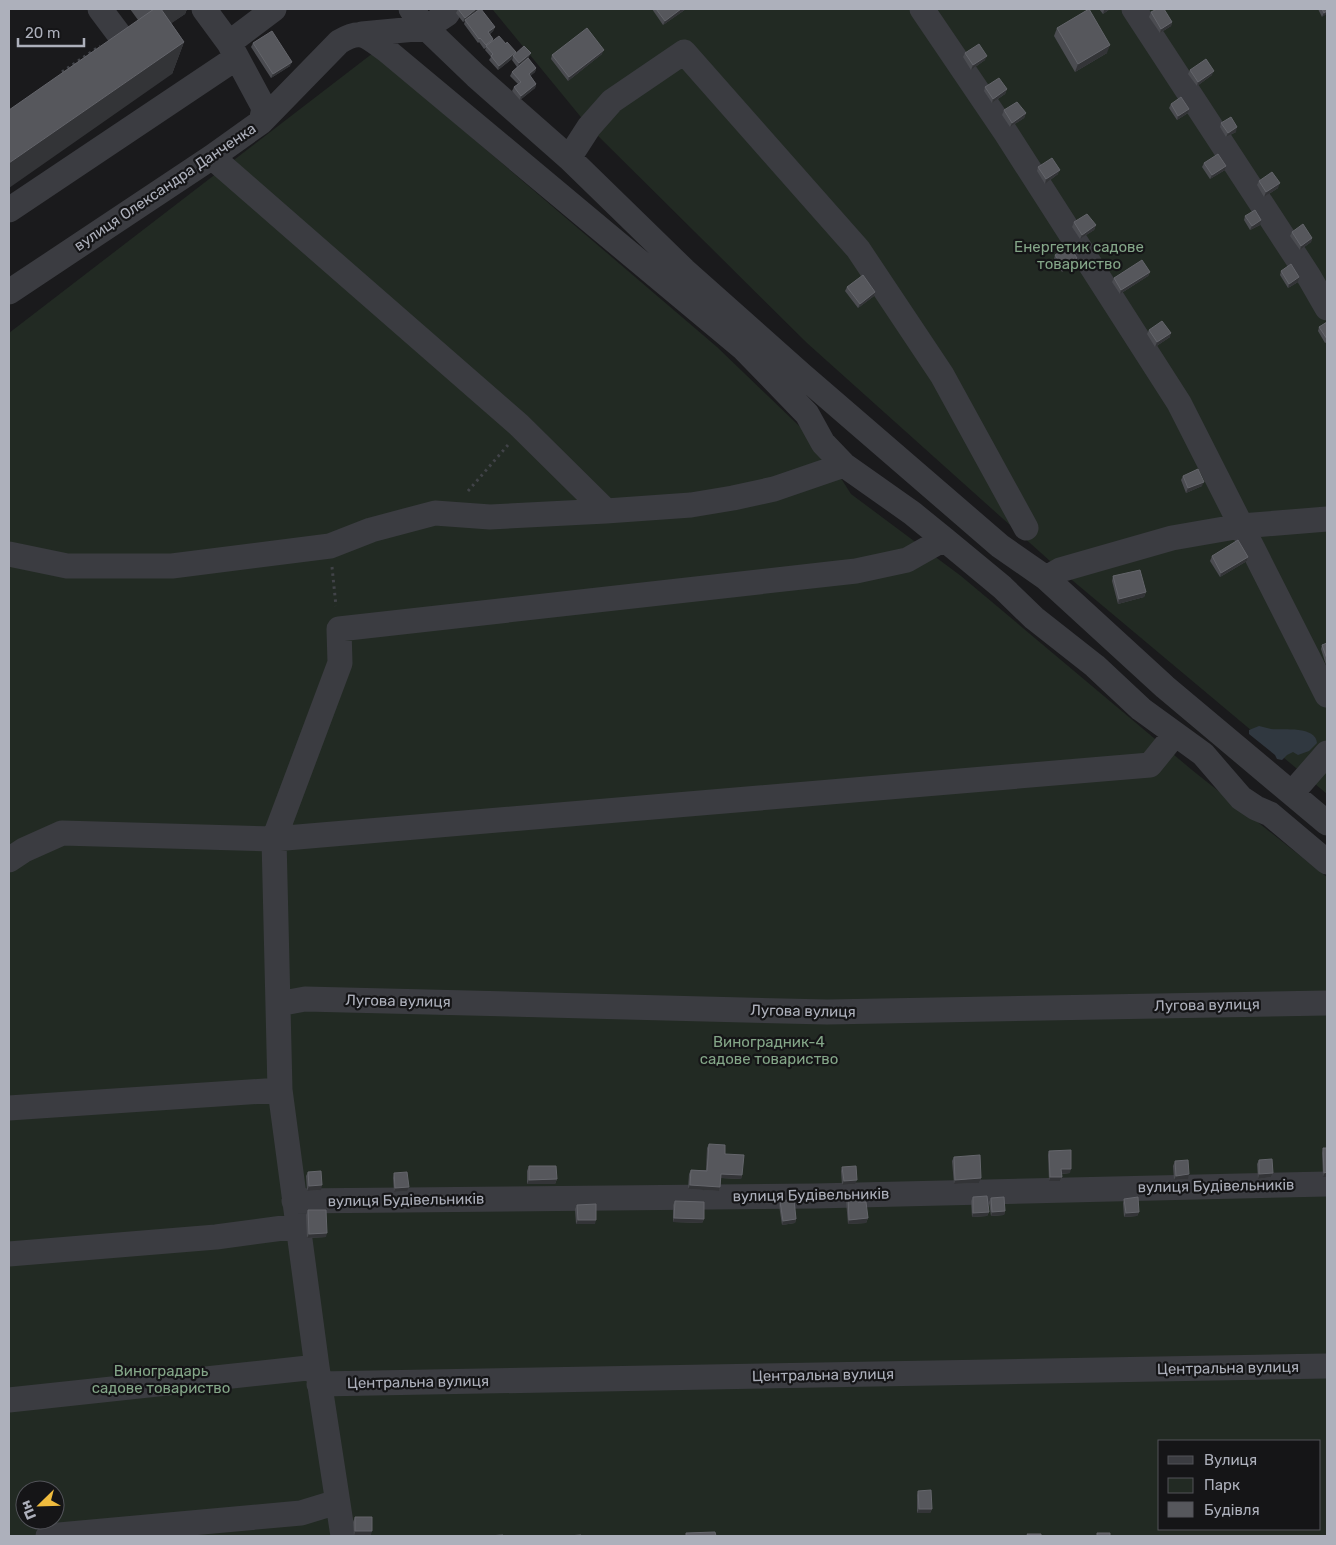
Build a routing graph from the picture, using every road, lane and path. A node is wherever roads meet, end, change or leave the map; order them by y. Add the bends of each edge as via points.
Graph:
1 (100, 9) edge
2 (204, 9) edge
3 (274, 9) edge
4 (411, 9) edge
5 (450, 9) edge
6 (922, 9) edge
7 (1134, 9) edge
8 (426, 28) junction
9 (118, 33) joint
10 (362, 34) junction
11 (232, 50) junction
12 (56, 77) edge
13 (261, 122) junction
14 (212, 157) junction
15 (569, 158) junction
16 (9, 210) edge
17 (9, 292) edge
18 (1327, 308) edge
19 (519, 425) junction
20 (844, 465) junction
21 (464, 495) dead end
22 (606, 511) junction
23 (1327, 519) edge
24 (1241, 526) junction
25 (1026, 528) dead end
26 (944, 539) junction
27 (330, 546) junction
28 (9, 554) edge
29 (1046, 578) junction
30 (339, 629) junction
31 (1327, 695) edge
32 (1175, 734) junction
33 (1327, 753) edge
34 (1292, 793) junction
35 (1327, 823) edge
36 (274, 839) junction
37 (9, 860) edge
38 (1327, 862) edge
39 (1327, 1003) edge
40 (278, 1004) junction
41 (280, 1090) junction
42 (9, 1108) edge
43 (1327, 1184) edge
44 (294, 1201) junction
45 (298, 1226) junction
46 (9, 1254) edge
47 (1327, 1366) edge
48 (318, 1375) junction
49 (9, 1400) edge
50 (337, 1502) junction
51 (48, 1536) edge
52 (343, 1536) edge

1 - 9 street
2 - 11 street, вулиця Олександра Данченка
3 - 11 street
4 - 8 street
5 - 8 street
6 - 24 street via 1179,403
7 - 18 street
8 - 10 street
8 - 15 street
9 - 12 path
10 - 13 street via 351,35 339,42
10 - 20 street via 386,50 744,349 807,414 823,443
11 - 13 street, вулиця Олександра Данченка via 264,108
11 - 16 street
13 - 14 street, вулиця Олександра Данченка
14 - 17 street, вулиця Олександра Данченка
14 - 19 street
15 - 25 street via 589,127 612,101 684,52 858,249 942,375
15 - 29 street via 684,270 802,376 1000,546
19 - 21 path via 507,446
19 - 22 street
20 - 22 street via 774,489 733,498 691,505
20 - 26 street
22 - 27 street via 490,517 435,513 371,530
23 - 24 street
24 - 29 street via 1172,538 1060,570
24 - 31 street
26 - 30 street via 907,560 856,571
26 - 32 street via 1034,618 1096,666 1141,709
27 - 28 street via 172,566 67,566
27 - 30 path
29 - 34 street via 1166,687
30 - 36 street via 340,664
32 - 36 street via 1150,765
32 - 38 street via 1203,754 1241,798 1270,814
33 - 34 street
34 - 35 street
36 - 37 street via 62,833
36 - 40 street
39 - 40 street, Лугова вулиця via 828,1012 305,999
40 - 41 street
41 - 42 street
41 - 44 street
43 - 44 street, вулиця Будівельників via 815,1196
44 - 45 street
45 - 46 street via 216,1237
45 - 48 street
47 - 48 street, Центральна вулиця
48 - 49 street, Центральна вулиця
48 - 50 street
50 - 51 street via 301,1513
50 - 52 street

